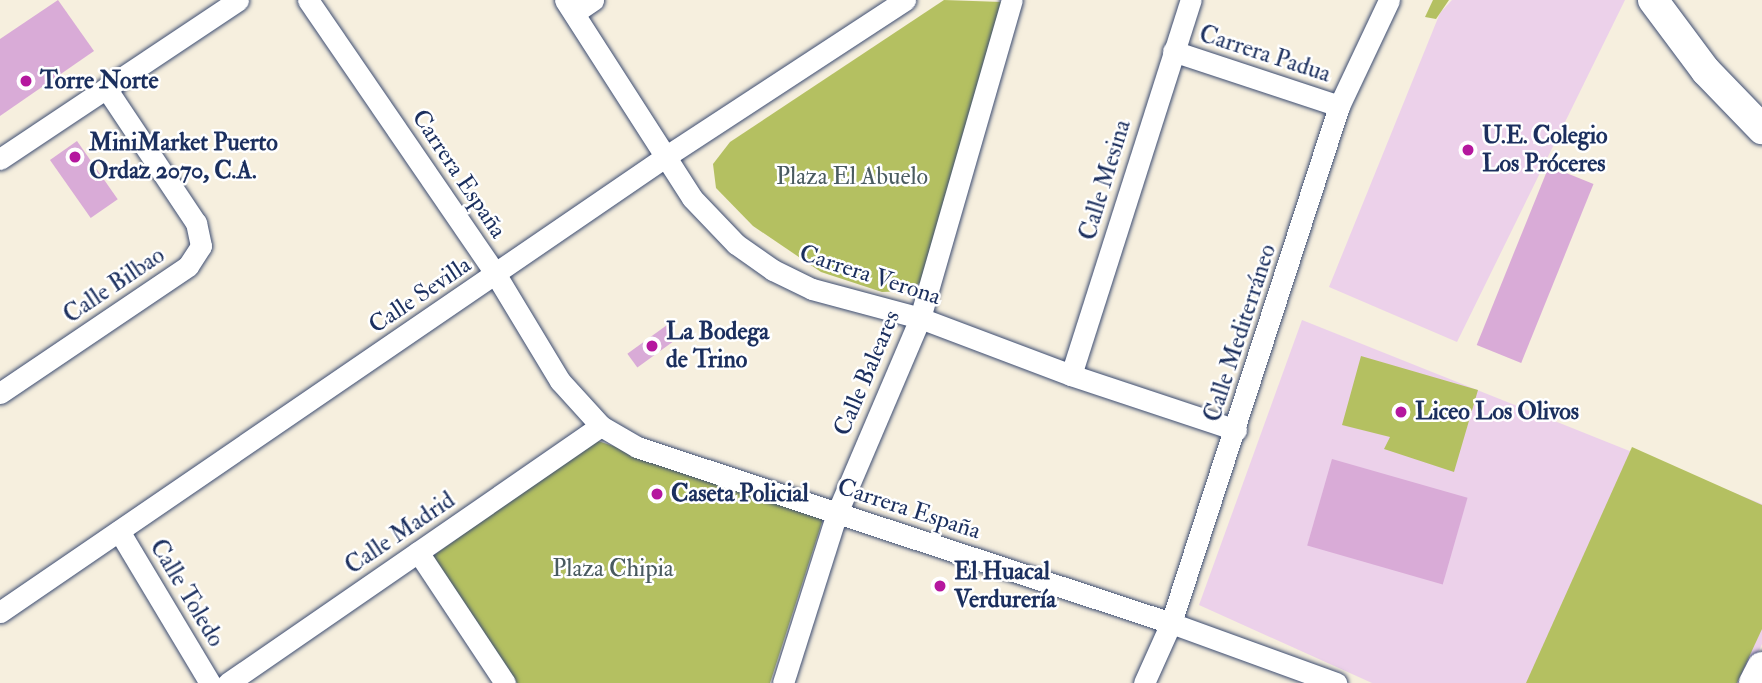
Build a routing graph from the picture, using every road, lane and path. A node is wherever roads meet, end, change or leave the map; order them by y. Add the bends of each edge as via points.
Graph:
1 (238, 0) edge
2 (308, 0) edge
3 (593, 0) edge
4 (905, 0) edge
5 (1012, 0) edge
6 (1191, 0) edge
7 (1389, 0) edge
8 (1653, 0) edge
9 (570, 6) edge
10 (1173, 51) junction
11 (106, 88) junction
12 (1339, 106) junction
13 (1762, 129) edge
14 (665, 157) junction
15 (0, 159) edge
16 (496, 275) junction
17 (920, 318) junction
18 (1072, 375) junction
19 (0, 393) edge
20 (601, 426) junction
21 (1236, 430) junction
22 (837, 513) junction
23 (119, 531) junction
24 (418, 552) junction
25 (0, 612) edge
26 (1171, 623) junction
27 (1762, 667) edge
28 (1331, 682) edge
29 (209, 683) edge
30 (228, 683) edge
31 (505, 683) edge
32 (783, 683) edge
33 (1144, 683) edge
34 (1754, 683) edge

1 - 11 street
2 - 16 street, Carrera España
3 - 9 street
4 - 14 street, Calle Sevilla
5 - 17 street, Calle Baleares
6 - 10 street, Calle Mesina
7 - 12 street, Calle Mediterráneo
8 - 13 street via 1706,71
9 - 14 street, Carrera Verona
10 - 12 street, Carrera Padua
10 - 18 street, Calle Mesina
11 - 15 street
11 - 19 street, Calle Bilbao via 196,223 201,246 188,266
12 - 21 street, Calle Mediterráneo
14 - 16 street, Calle Sevilla
14 - 17 street, Carrera Verona via 692,198 736,244 773,270 812,289
16 - 20 street, Carrera España via 560,381
16 - 23 street, Calle Sevilla
17 - 18 street, Carrera Verona
17 - 22 street, Calle Baleares
18 - 21 street, Carrera Verona
20 - 22 street, Carrera España via 637,447
20 - 24 street, Calle Madrid
21 - 26 street, Calle Mediterráneo
22 - 26 street, Carrera España
22 - 32 street, Calle Baleares
23 - 25 street, Calle Sevilla
23 - 29 street, Calle Toledo
24 - 30 street, Calle Madrid
24 - 31 street
26 - 28 street, Carrera España
26 - 33 street, Calle Mediterráneo
27 - 34 street

